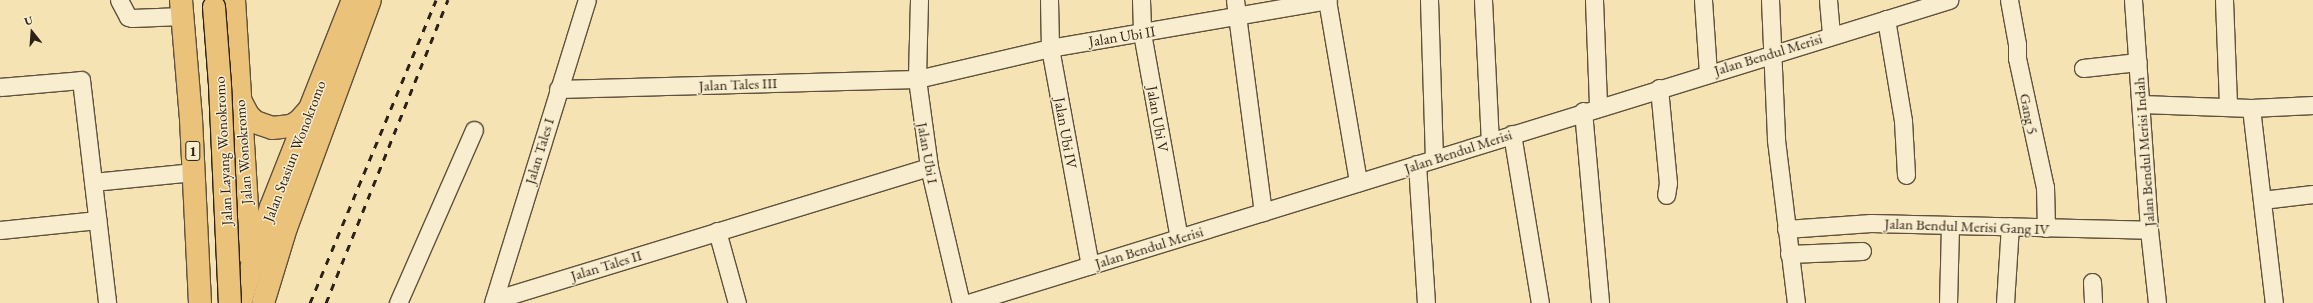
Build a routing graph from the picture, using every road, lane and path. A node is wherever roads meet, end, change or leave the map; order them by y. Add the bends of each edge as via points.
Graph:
1 (119, 0) edge
2 (353, 0) edge
3 (370, 0) edge
4 (587, 0) edge
5 (919, 0) edge
6 (1048, 0) edge
7 (1141, 0) edge
8 (1235, 0) edge
9 (1328, 0) edge
10 (1429, 0) edge
11 (1483, 0) edge
12 (1594, 0) edge
13 (1703, 0) edge
14 (1770, 0) edge
15 (1828, 0) edge
16 (1949, 0) edge
17 (2009, 0) edge
18 (2133, 0) edge
19 (2224, 0) edge
20 (203, 4) edge
21 (1920, 4) edge
22 (1235, 18) junction
23 (1886, 19) junction
24 (1142, 33) junction
25 (1831, 35) junction
26 (1050, 48) junction
27 (1773, 53) junction
28 (2138, 62) junction
29 (2083, 68) dead end
30 (1708, 73) junction
31 (917, 79) junction
32 (0, 87) edge
33 (1659, 88) junction
34 (558, 89) junction
35 (240, 98) junction
36 (2141, 104) junction
37 (2313, 105) edge
38 (2228, 106) junction
39 (311, 107) junction
40 (2251, 108) junction
41 (1591, 109) junction
42 (474, 130) dead end
43 (1512, 134) junction
44 (1490, 141) junction
45 (1434, 158) junction
46 (1417, 164) junction
47 (929, 167) junction
48 (244, 170) junction
49 (200, 172) junction
50 (1906, 175) dead end
51 (93, 182) junction
52 (1358, 182) junction
53 (2313, 194) edge
54 (1666, 195) dead end
55 (2262, 200) junction
56 (1263, 212) junction
57 (97, 220) junction
58 (1950, 226) junction
59 (2010, 226) junction
60 (1786, 228) junction
61 (2046, 228) junction
62 (0, 230) edge
63 (2149, 230) junction
64 (718, 231) junction
65 (1179, 238) junction
66 (1862, 251) dead end
67 (1789, 254) junction
68 (251, 265) junction
69 (1090, 265) junction
70 (2092, 282) dead end
71 (493, 301) edge
72 (107, 303) edge
73 (200, 303) edge
74 (211, 303) edge
75 (230, 303) edge
76 (240, 303) edge
77 (254, 303) edge
78 (263, 303) edge
79 (398, 303) edge
80 (736, 303) edge
81 (961, 303) edge
82 (968, 303) edge
83 (1426, 303) edge
84 (1540, 303) edge
85 (1600, 303) edge
86 (1796, 303) edge
87 (1948, 303) edge
88 (2005, 303) edge
89 (2093, 303) edge
90 (2157, 303) edge
91 (2274, 303) edge

1 - 20 street via 128,16 132,18
2 - 39 highway, Jalan Stasiun Wonokromo
3 - 78 highway, Jalan Stasiun Wonokromo via 286,228
4 - 34 street, Jalan Tales I
5 - 31 street, Jalan Ubi I
6 - 26 street, Jalan Ubi IV
7 - 24 street, Jalan Ubi V
8 - 22 street
9 - 22 street, Jalan Ubi II
9 - 52 street
10 - 45 street
11 - 44 street
12 - 41 street
13 - 30 street
14 - 27 street
15 - 25 street
16 - 21 street, Jalan Bendul Merisi
17 - 61 street, Gang 5 via 2017,44 2016,58 2045,187
18 - 28 street, Jalan Bendul Merisi Indah
19 - 38 street
20 - 35 highway, Jalan Wonokromo
20 - 49 highway, 1
20 - 75 highway, Jalan Layang Wonokromo / 1, bridge via 220,85
21 - 23 street, Jalan Bendul Merisi
22 - 24 street, Jalan Ubi II
22 - 56 street
23 - 25 street, Jalan Bendul Merisi
23 - 50 street via 1903,120
24 - 26 street, Jalan Ubi II
24 - 65 street, Jalan Ubi V
25 - 27 street, Jalan Bendul Merisi
26 - 31 street, Jalan Ubi II
26 - 69 street, Jalan Ubi IV
27 - 30 street, Jalan Bendul Merisi
27 - 60 street via 1776,140
28 - 29 street
28 - 36 street, Jalan Bendul Merisi Indah
30 - 33 street, Jalan Bendul Merisi
31 - 34 street, Jalan Tales III
31 - 47 street, Jalan Ubi I
32 - 51 street via 81,80
33 - 41 street, Jalan Bendul Merisi
33 - 54 street via 1668,183
34 - 71 street, Jalan Tales I
35 - 39 highway via 245,111 255,122 272,128 282,128 299,121
35 - 48 highway, Jalan Wonokromo
36 - 38 street
36 - 63 street, Jalan Bendul Merisi Indah
37 - 40 street
38 - 40 street
39 - 68 highway, Jalan Stasiun Wonokromo
40 - 55 street
41 - 43 street, Jalan Bendul Merisi
41 - 85 street
42 - 79 street
43 - 44 street, Jalan Bendul Merisi
43 - 84 street
44 - 45 street, Jalan Bendul Merisi
45 - 46 street, Jalan Bendul Merisi
46 - 52 street, Jalan Bendul Merisi
46 - 83 street
47 - 64 street, Jalan Tales II
47 - 81 street, Jalan Ubi I
48 - 49 highway via 236,178 226,182 214,180
48 - 68 highway, Jalan Wonokromo
49 - 51 street
49 - 73 highway, 1
49 - 74 highway, 1
51 - 57 street
52 - 56 street, Jalan Bendul Merisi
53 - 55 street
55 - 91 street
56 - 65 street, Jalan Bendul Merisi
57 - 62 street
57 - 72 street
58 - 59 street, Jalan Bendul Merisi Gang IV
58 - 60 street, Jalan Bendul Merisi Gang IV via 1872,223
58 - 87 street
59 - 61 street, Jalan Bendul Merisi Gang IV
59 - 88 street
60 - 67 street
61 - 63 street, Jalan Bendul Merisi Gang IV
63 - 90 street, Jalan Bendul Merisi Indah
64 - 71 street, Jalan Tales II
64 - 80 street
65 - 69 street, Jalan Bendul Merisi
66 - 67 street
67 - 86 street
68 - 76 highway, Jalan Stasiun Wonokromo
68 - 77 highway, Jalan Wonokromo
69 - 82 street, Jalan Bendul Merisi
70 - 89 street

